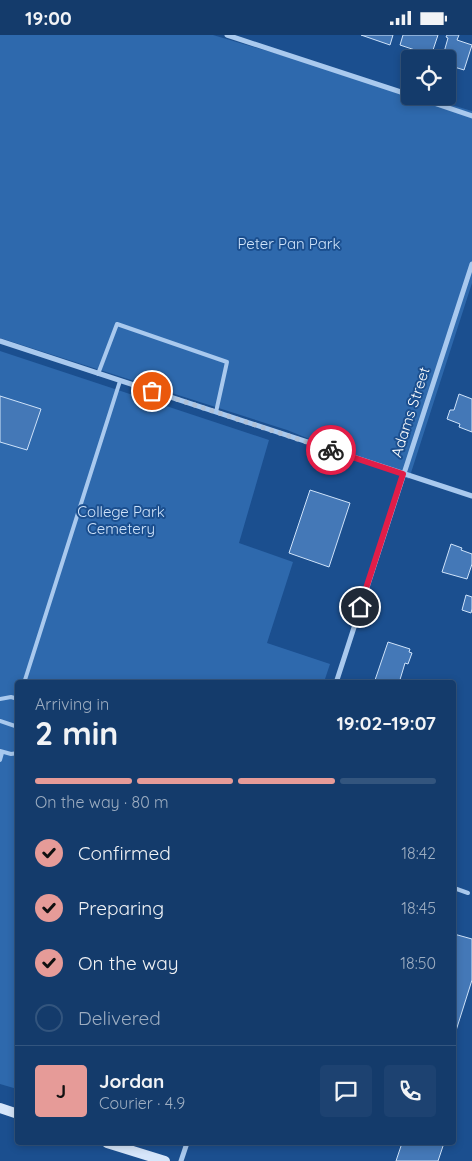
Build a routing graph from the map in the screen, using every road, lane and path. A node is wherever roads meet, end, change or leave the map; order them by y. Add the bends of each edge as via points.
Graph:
1 (228, 35) edge
2 (401, 92) edge
3 (439, 105) edge
4 (472, 116) edge
5 (472, 264) edge
6 (0, 341) edge
7 (98, 373) junction
8 (120, 381) junction
9 (216, 412) junction
10 (403, 474) junction
11 (472, 496) edge
12 (25, 680) edge
13 (337, 680) edge
14 (15, 698) edge
15 (0, 699) edge
16 (0, 721) edge
17 (15, 726) edge
18 (1, 752) edge
19 (15, 753) edge
20 (0, 760) edge
21 (456, 890) edge
22 (468, 893) dead end
23 (0, 1108) edge
24 (15, 1113) edge
25 (113, 1145) edge
26 (186, 1145) edge
27 (165, 1161) edge
28 (181, 1161) edge

1 - 2 street
3 - 4 street
5 - 10 street, Adams Street
6 - 7 street
7 - 8 street
7 - 9 lane via 117,324 227,363
8 - 9 street
8 - 12 lane
9 - 10 street
10 - 11 street
10 - 13 street, Adams Street
14 - 15 lane
16 - 17 lane
18 - 19 lane
18 - 20 lane
21 - 22 lane
23 - 24 main road
25 - 27 main road
26 - 28 street

